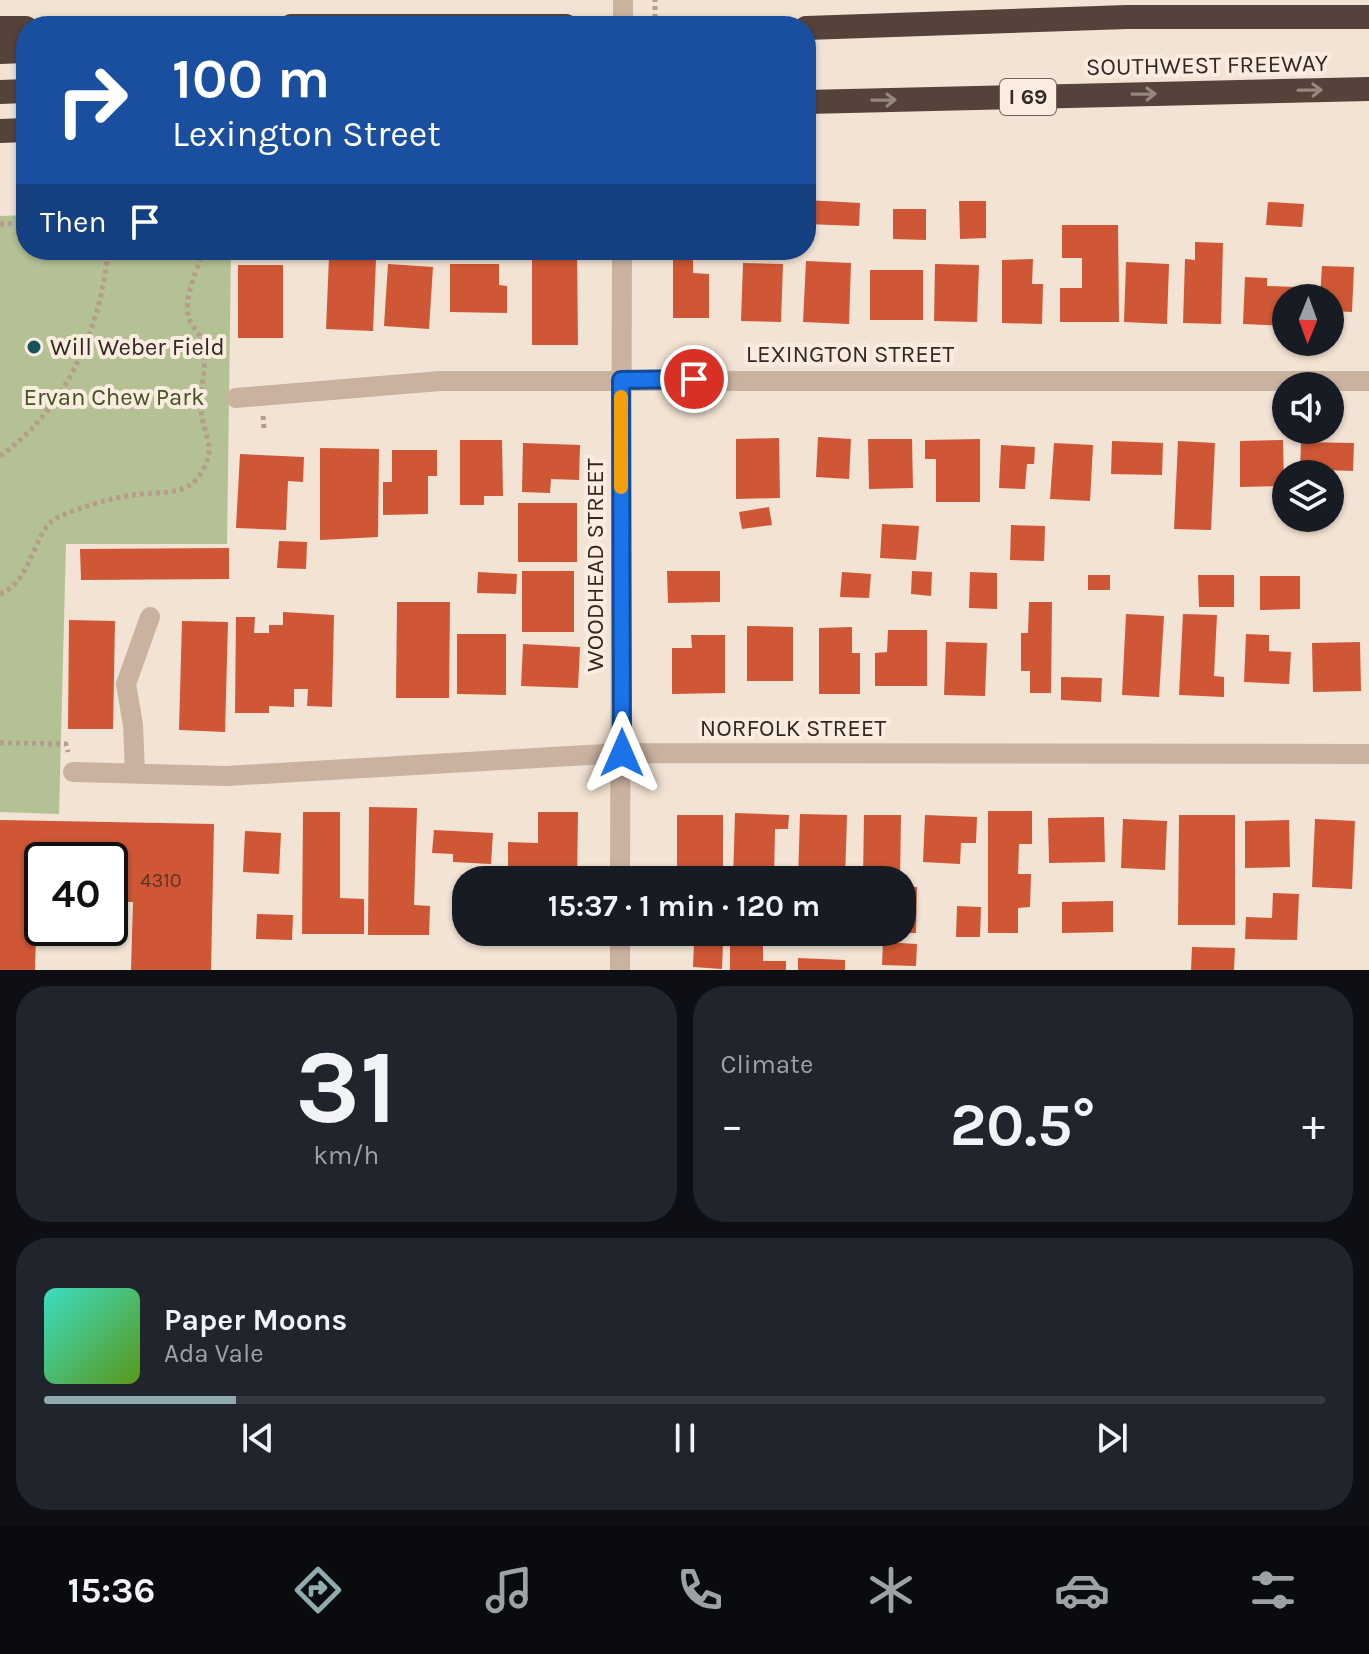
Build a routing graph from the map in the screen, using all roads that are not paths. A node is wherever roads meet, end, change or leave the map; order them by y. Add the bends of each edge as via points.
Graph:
1 (1369, 17) edge
2 (816, 28) edge
3 (1369, 89) edge
4 (816, 102) edge
5 (622, 260) edge
6 (621, 380) junction
7 (1369, 381) edge
8 (236, 398) dead end
9 (150, 617) dead end
10 (622, 753) junction
11 (1369, 754) edge
12 (73, 772) road end
13 (135, 773) junction
14 (620, 866) edge
15 (620, 946) edge
16 (620, 970) edge

1 - 2 highway via 1127,17
4 -> 3 highway, SOUTHWEST FREEWAY / I 69
5 - 6 street, WOODHEAD STREET
6 - 7 street, LEXINGTON STREET
6 - 8 street, LEXINGTON STREET via 440,381
6 - 10 street, WOODHEAD STREET
9 - 13 street via 126,684
10 - 11 street, NORFOLK STREET
10 - 13 street, NORFOLK STREET via 226,776
10 - 14 street, WOODHEAD STREET
12 - 13 street, NORFOLK STREET
15 - 16 street

